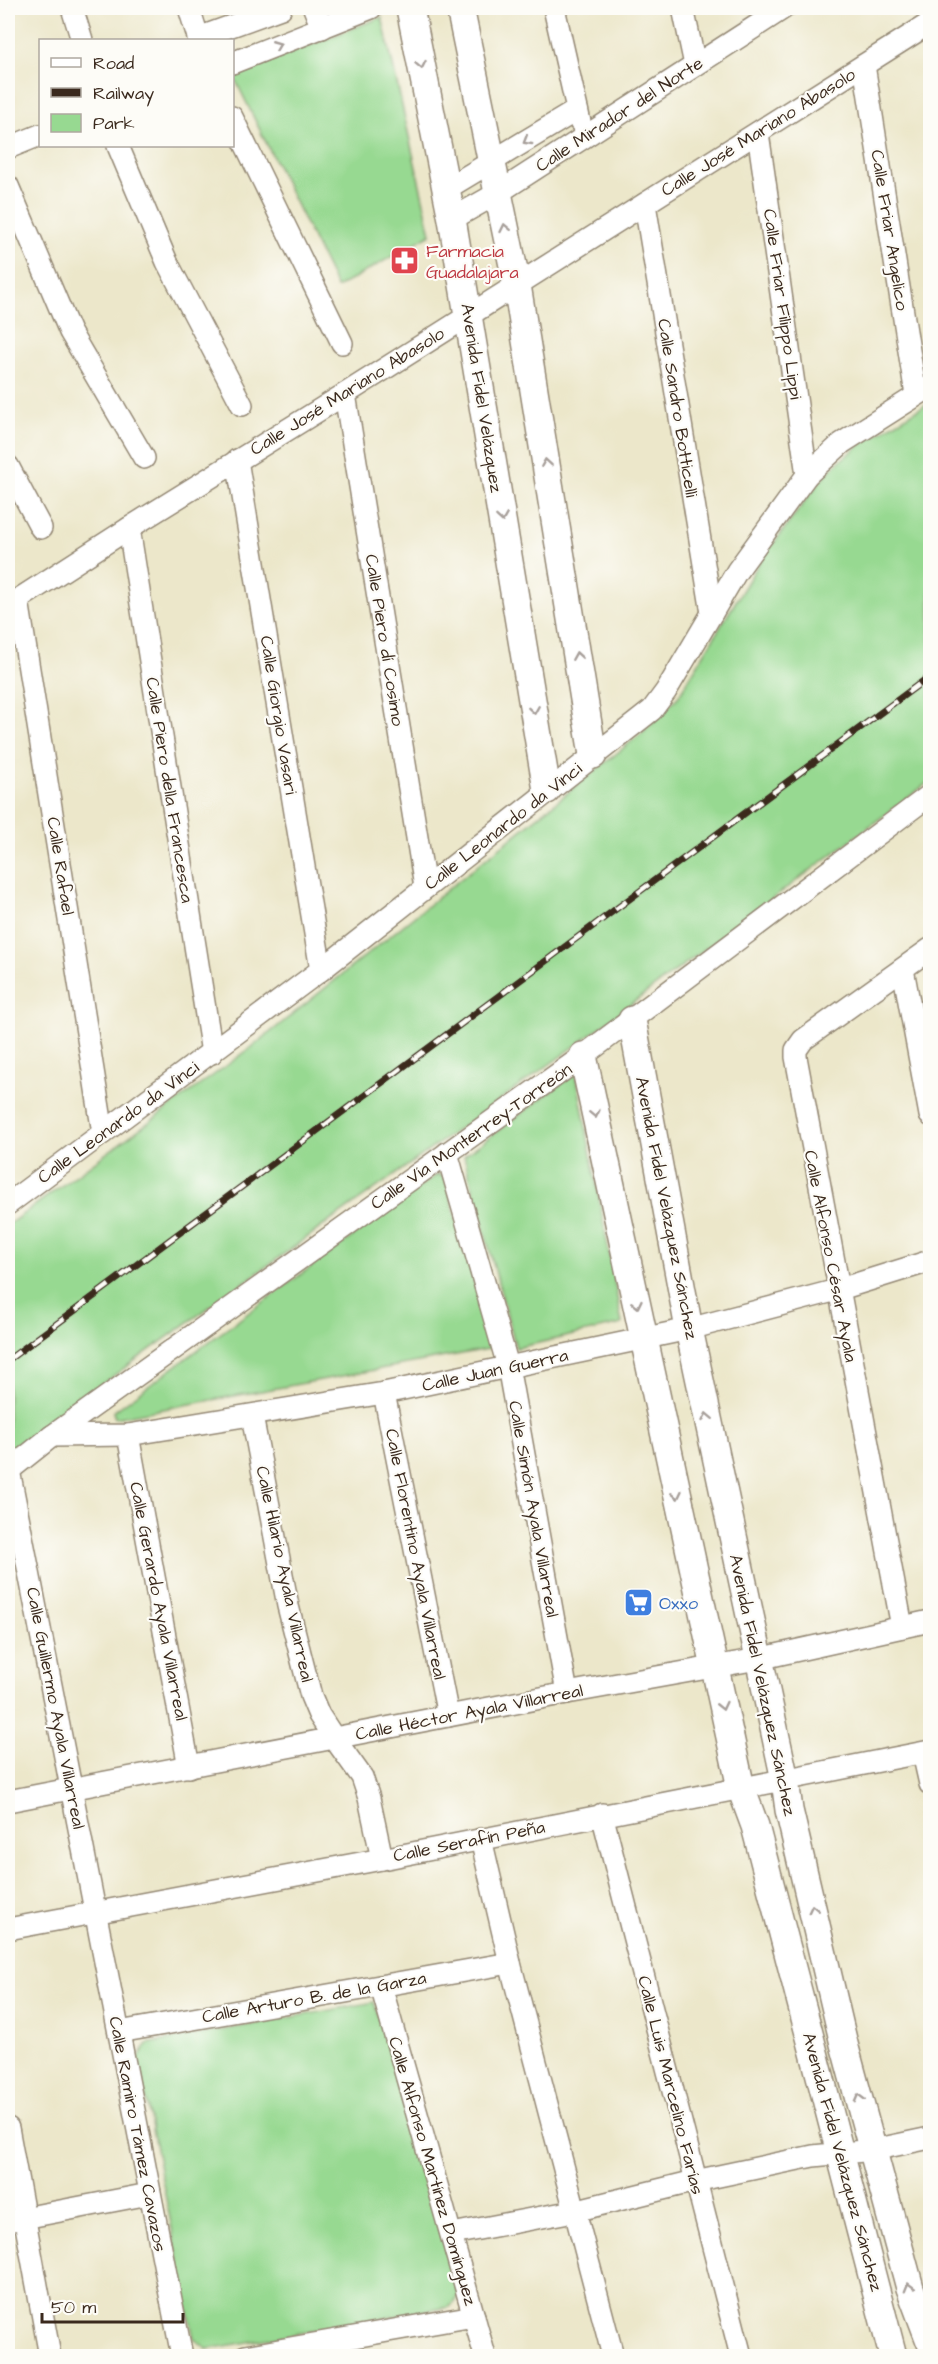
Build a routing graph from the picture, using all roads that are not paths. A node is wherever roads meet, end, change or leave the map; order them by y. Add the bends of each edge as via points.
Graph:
1 (72, 8) edge
2 (189, 8) edge
3 (280, 8) edge
4 (315, 8) edge
5 (371, 8) edge
6 (410, 8) edge
7 (460, 8) edge
8 (554, 8) edge
9 (683, 8) edge
10 (784, 8) edge
11 (930, 23) edge
12 (322, 28) junction
13 (82, 39) edge
14 (198, 39) edge
15 (234, 62) edge
16 (695, 65) junction
17 (864, 65) junction
18 (577, 110) junction
19 (234, 121) edge
20 (758, 133) junction
21 (39, 135) edge
22 (585, 137) junction
23 (118, 147) edge
24 (8, 148) edge
25 (491, 162) junction
26 (8, 186) edge
27 (446, 189) junction
28 (498, 193) junction
29 (645, 204) junction
30 (452, 219) junction
31 (517, 285) junction
32 (469, 315) junction
33 (342, 343) dead end
34 (923, 391) edge
35 (345, 393) junction
36 (242, 405) dead end
37 (144, 458) dead end
38 (237, 460) junction
39 (8, 466) edge
40 (807, 475) junction
41 (41, 528) dead end
42 (129, 528) junction
43 (13, 603) edge
44 (712, 613) junction
45 (593, 755) junction
46 (547, 790) junction
47 (930, 795) edge
48 (425, 887) junction
49 (930, 949) edge
50 (903, 969) junction
51 (321, 970) junction
52 (632, 1020) junction
53 (212, 1053) junction
54 (583, 1056) junction
55 (930, 1116) edge
56 (103, 1133) junction
57 (447, 1153) junction
58 (8, 1204) edge
59 (930, 1261) edge
60 (837, 1290) junction
61 (689, 1329) junction
62 (644, 1339) junction
63 (508, 1366) junction
64 (384, 1393) junction
65 (252, 1416) junction
66 (128, 1435) junction
67 (52, 1436) junction
68 (8, 1471) edge
69 (930, 1621) edge
70 (902, 1627) junction
71 (758, 1659) junction
72 (713, 1668) junction
73 (567, 1693) junction
74 (448, 1716) junction
75 (334, 1738) junction
76 (927, 1752) edge
77 (189, 1767) junction
78 (785, 1780) junction
79 (930, 1784) edge
80 (741, 1788) junction
81 (72, 1790) junction
82 (8, 1801) edge
83 (602, 1814) junction
84 (481, 1839) junction
85 (382, 1859) junction
86 (95, 1912) junction
87 (8, 1929) edge
88 (510, 1963) junction
89 (381, 1986) junction
90 (118, 2032) junction
91 (8, 2128) edge
92 (930, 2138) edge
93 (873, 2150) junction
94 (841, 2153) junction
95 (695, 2181) junction
96 (150, 2194) junction
97 (574, 2211) junction
98 (16, 2219) edge
99 (452, 2234) junction
100 (474, 2316) junction
101 (930, 2341) edge
102 (50, 2356) edge
103 (182, 2356) edge
104 (245, 2356) edge
105 (485, 2356) edge
106 (613, 2356) edge
107 (741, 2356) edge
108 (893, 2356) edge

1 - 13 street
2 - 14 street
3 - 14 street
4 - 12 street
5 - 12 street
6 -> 27 street, Avenida Fidel Velázquez
7 - 25 street
8 - 18 street
9 - 16 street
10 - 16 street, Calle Mirador del Norte
11 - 17 street, Calle José Mariano Abasolo
15 -> 12 street
16 - 22 street, Calle Mirador del Norte
17 - 20 street, Calle José Mariano Abasolo
17 - 34 street, Calle Friar Angelico
18 - 22 street
18 -> 25 street, Calle Mirador del Norte
19 - 33 street
20 - 29 street, Calle José Mariano Abasolo
20 - 40 street, Calle Friar Filippo Lippi
21 - 24 street
22 - 28 street, Calle Mirador del Norte
23 - 36 street via 167,262
25 - 27 street, Calle Mirador del Norte
25 - 28 street
26 - 37 street via 70,332
27 - 30 street, Avenida Fidel Velázquez
28 - 30 street, Calle Mirador del Norte
31 -> 28 street
29 - 31 street, Calle José Mariano Abasolo
29 - 44 street, Calle Sandro Botticelli
30 - 32 street, Avenida Fidel Velázquez
31 - 32 street, Calle José Mariano Abasolo
45 -> 31 street
32 - 35 street, Calle José Mariano Abasolo
32 -> 46 street, Avenida Fidel Velázquez
34 - 40 street, Calle Leonardo da Vinci via 842,443
35 - 38 street, Calle José Mariano Abasolo
35 - 48 street, Calle Piero dí Cosimo
38 - 42 street, Calle José Mariano Abasolo
38 - 51 street, Calle Giorgio Vasari
39 - 41 street
40 - 44 street, Calle Leonardo da Vinci via 764,531
42 - 43 street, Calle José Mariano Abasolo
42 - 53 street, Calle Piero della Francesca
43 - 56 street, Calle Rafael
44 - 45 street, Calle Leonardo da Vinci via 652,710
45 - 46 street, Calle Leonardo da Vinci
46 - 48 street, Calle Leonardo da Vinci
47 - 52 street, Calle Vía Monterrey-Torreón
48 - 51 street, Calle Leonardo da Vinci
49 - 50 street, Calle Alfonso César Ayala
50 - 55 street
50 - 60 street, Calle Alfonso César Ayala via 804,1040 796,1050
51 - 53 street, Calle Leonardo da Vinci
52 - 54 street, Calle Vía Monterrey-Torreón
52 - 61 street, Avenida Fidel Velázquez Sánchez
53 - 56 street, Calle Leonardo da Vinci
54 - 57 street, Calle Vía Monterrey-Torreón
54 -> 62 street, Avenida Fidel Velázquez Sánchez
56 - 58 street, Calle Leonardo da Vinci
57 - 63 street, Calle Simón Ayala Villarreal
57 - 67 street, Calle Vía Monterrey-Torreón
59 - 60 street, Calle Juan Guerra
60 - 61 street, Calle Juan Guerra
60 - 70 street, Calle Alfonso César Ayala
61 - 62 street, Calle Juan Guerra
71 -> 61 street, Avenida Fidel Velázquez Sánchez
62 - 63 street, Calle Juan Guerra
62 -> 72 street, Avenida Fidel Velázquez Sánchez
63 - 64 street, Calle Juan Guerra
63 - 73 street, Calle Simón Ayala Villarreal
64 - 65 street, Calle Juan Guerra
64 - 74 street, Calle Florentino Ayala Villarreal
65 - 66 street, Calle Juan Guerra
65 - 75 street, Calle Hilario Ayala Villarreal via 298,1646 311,1696
66 - 67 street, Calle Juan Guerra
66 - 77 street, Calle Gerardo Ayala Villarreal
67 - 68 street, Calle Vía Monterrey-Torreón
68 - 81 street, Calle Guillermo Ayala Villarreal
69 - 70 street, Calle Héctor Ayala Villarreal
70 - 71 street, Calle Héctor Ayala Villarreal
71 - 72 street, Calle Héctor Ayala Villarreal
71 - 78 street, Avenida Fidel Velázquez Sánchez
72 - 73 street, Calle Héctor Ayala Villarreal
72 -> 80 street, Avenida Fidel Velázquez Sánchez
73 - 74 street, Calle Héctor Ayala Villarreal
74 - 75 street, Calle Héctor Ayala Villarreal
75 - 77 street, Calle Héctor Ayala Villarreal
75 - 85 street, Calle Hilario Ayala Villarreal via 362,1777
76 - 78 street, Calle Serafín Peña
76 - 79 street
77 - 81 street, Calle Héctor Ayala Villarreal
78 - 80 street, Calle Serafín Peña
93 -> 78 street, Avenida Fidel Velázquez Sánchez via 842,2033
80 - 83 street, Calle Serafín Peña
80 - 94 street, Avenida Fidel Velázquez Sánchez via 755,1826
81 - 82 street, Calle Héctor Ayala Villarreal
81 - 86 street, Calle Guillermo Ayala Villarreal
83 - 84 street, Calle Serafín Peña
83 - 95 street, Calle Luis Marcelino Farías
84 - 85 street, Calle Serafín Peña
84 - 88 street
85 - 86 street, Calle Serafín Peña
86 - 87 street, Calle Serafín Peña
86 - 90 street, Calle Ramiro Támez Cavazos
88 - 89 street, Calle Arturo B. de la Garza
88 - 97 street
89 - 90 street, Calle Arturo B. de la Garza
89 - 99 street, Calle Alfonso Martínez Domínguez
90 - 96 street, Calle Ramiro Támez Cavazos
91 - 98 street
92 - 93 street
93 - 94 street
101 -> 93 street, Avenida Fidel Velázquez Sánchez via 910,2288
94 - 95 street
94 - 108 street, Avenida Fidel Velázquez Sánchez
95 - 97 street
95 - 107 street, Calle Luis Marcelino Farías
96 - 98 street
96 - 103 street, Calle Ramiro Támez Cavazos
97 - 99 street
97 - 106 street
98 - 102 street
99 - 100 street, Calle Alfonso Martínez Domínguez
100 - 104 street
100 - 105 street, Calle Alfonso Martínez Domínguez

